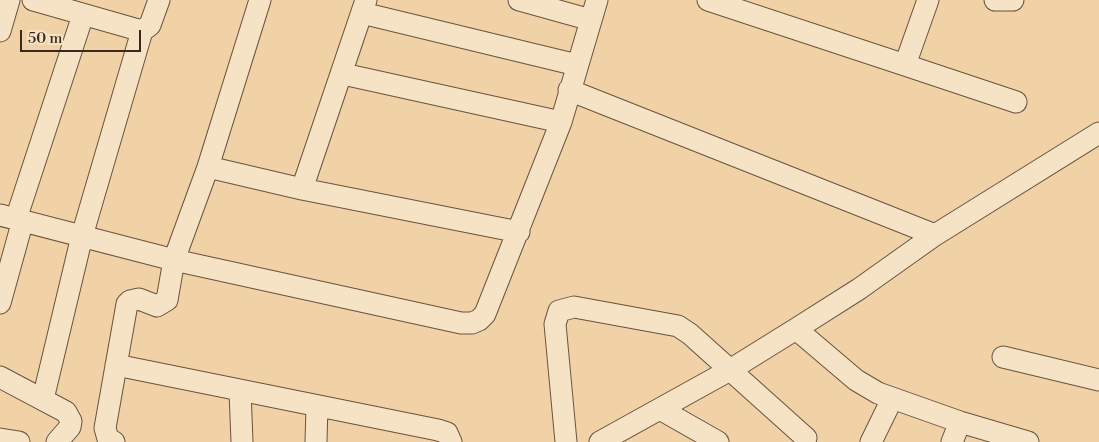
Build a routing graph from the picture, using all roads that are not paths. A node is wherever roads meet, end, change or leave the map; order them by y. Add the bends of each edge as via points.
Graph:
1 (9, 0) edge
2 (159, 0) edge
3 (260, 0) edge
4 (519, 0) edge
5 (708, 0) edge
6 (928, 0) edge
7 (995, 0) edge
8 (1012, 0) edge
9 (43, 2) edge
10 (364, 6) edge
11 (594, 10) edge
12 (83, 16) junction
13 (0, 31) edge
14 (142, 31) junction
15 (577, 65) junction
16 (905, 65) junction
17 (343, 74) junction
18 (569, 90) junction
19 (1016, 102) dead end
20 (561, 122) junction
21 (1099, 133) edge
22 (208, 167) junction
23 (302, 189) junction
24 (13, 218) edge
25 (519, 232) junction
26 (935, 235) junction
27 (82, 236) junction
28 (174, 260) junction
29 (4, 275) edge
30 (0, 303) edge
31 (796, 329) junction
32 (1003, 357) dead end
33 (116, 365) junction
34 (730, 370) junction
35 (0, 377) edge
36 (1099, 380) edge
37 (240, 391) junction
38 (43, 399) junction
39 (892, 399) junction
40 (316, 406) junction
41 (660, 409) junction
42 (960, 422) junction
43 (0, 438) edge
44 (806, 438) dead end
45 (19, 442) edge
46 (57, 442) edge
47 (114, 442) edge
48 (242, 442) edge
49 (316, 442) edge
50 (452, 442) edge
51 (566, 442) edge
52 (600, 442) edge
53 (717, 442) edge
54 (871, 442) edge
55 (952, 442) edge
56 (1028, 442) edge

1 - 13 street
2 - 14 street via 150,25
3 - 22 street
4 - 11 street
5 - 16 street
6 - 16 street
7 - 8 street
9 - 12 street
10 - 15 street
10 - 17 street
11 - 15 street
12 - 14 street
12 - 24 street
14 - 27 street
15 - 18 street
16 - 19 street
17 - 20 street
17 - 23 street
18 - 20 street
18 - 26 street
20 - 25 street
21 - 26 street
22 - 23 street
22 - 28 street
23 - 25 street
24 - 27 street
24 - 29 street
25 - 28 street via 485,314 472,323
26 - 31 street
27 - 28 street
27 - 38 street
28 - 33 street via 165,303 157,306 139,299 127,304
29 - 30 street
31 - 34 street
31 - 39 street via 865,387
32 - 36 street
33 - 37 street
33 - 47 street via 105,434
34 - 41 street
34 - 44 street
34 - 51 street via 678,326 564,308 556,316 555,324
35 - 38 street
37 - 40 street
37 - 48 street
38 - 46 street via 66,412 71,421 70,428
39 - 42 street
39 - 54 street
40 - 49 street
40 - 50 street via 438,430 447,433
41 - 52 street
41 - 53 street
42 - 55 street
42 - 56 street
43 - 45 street

